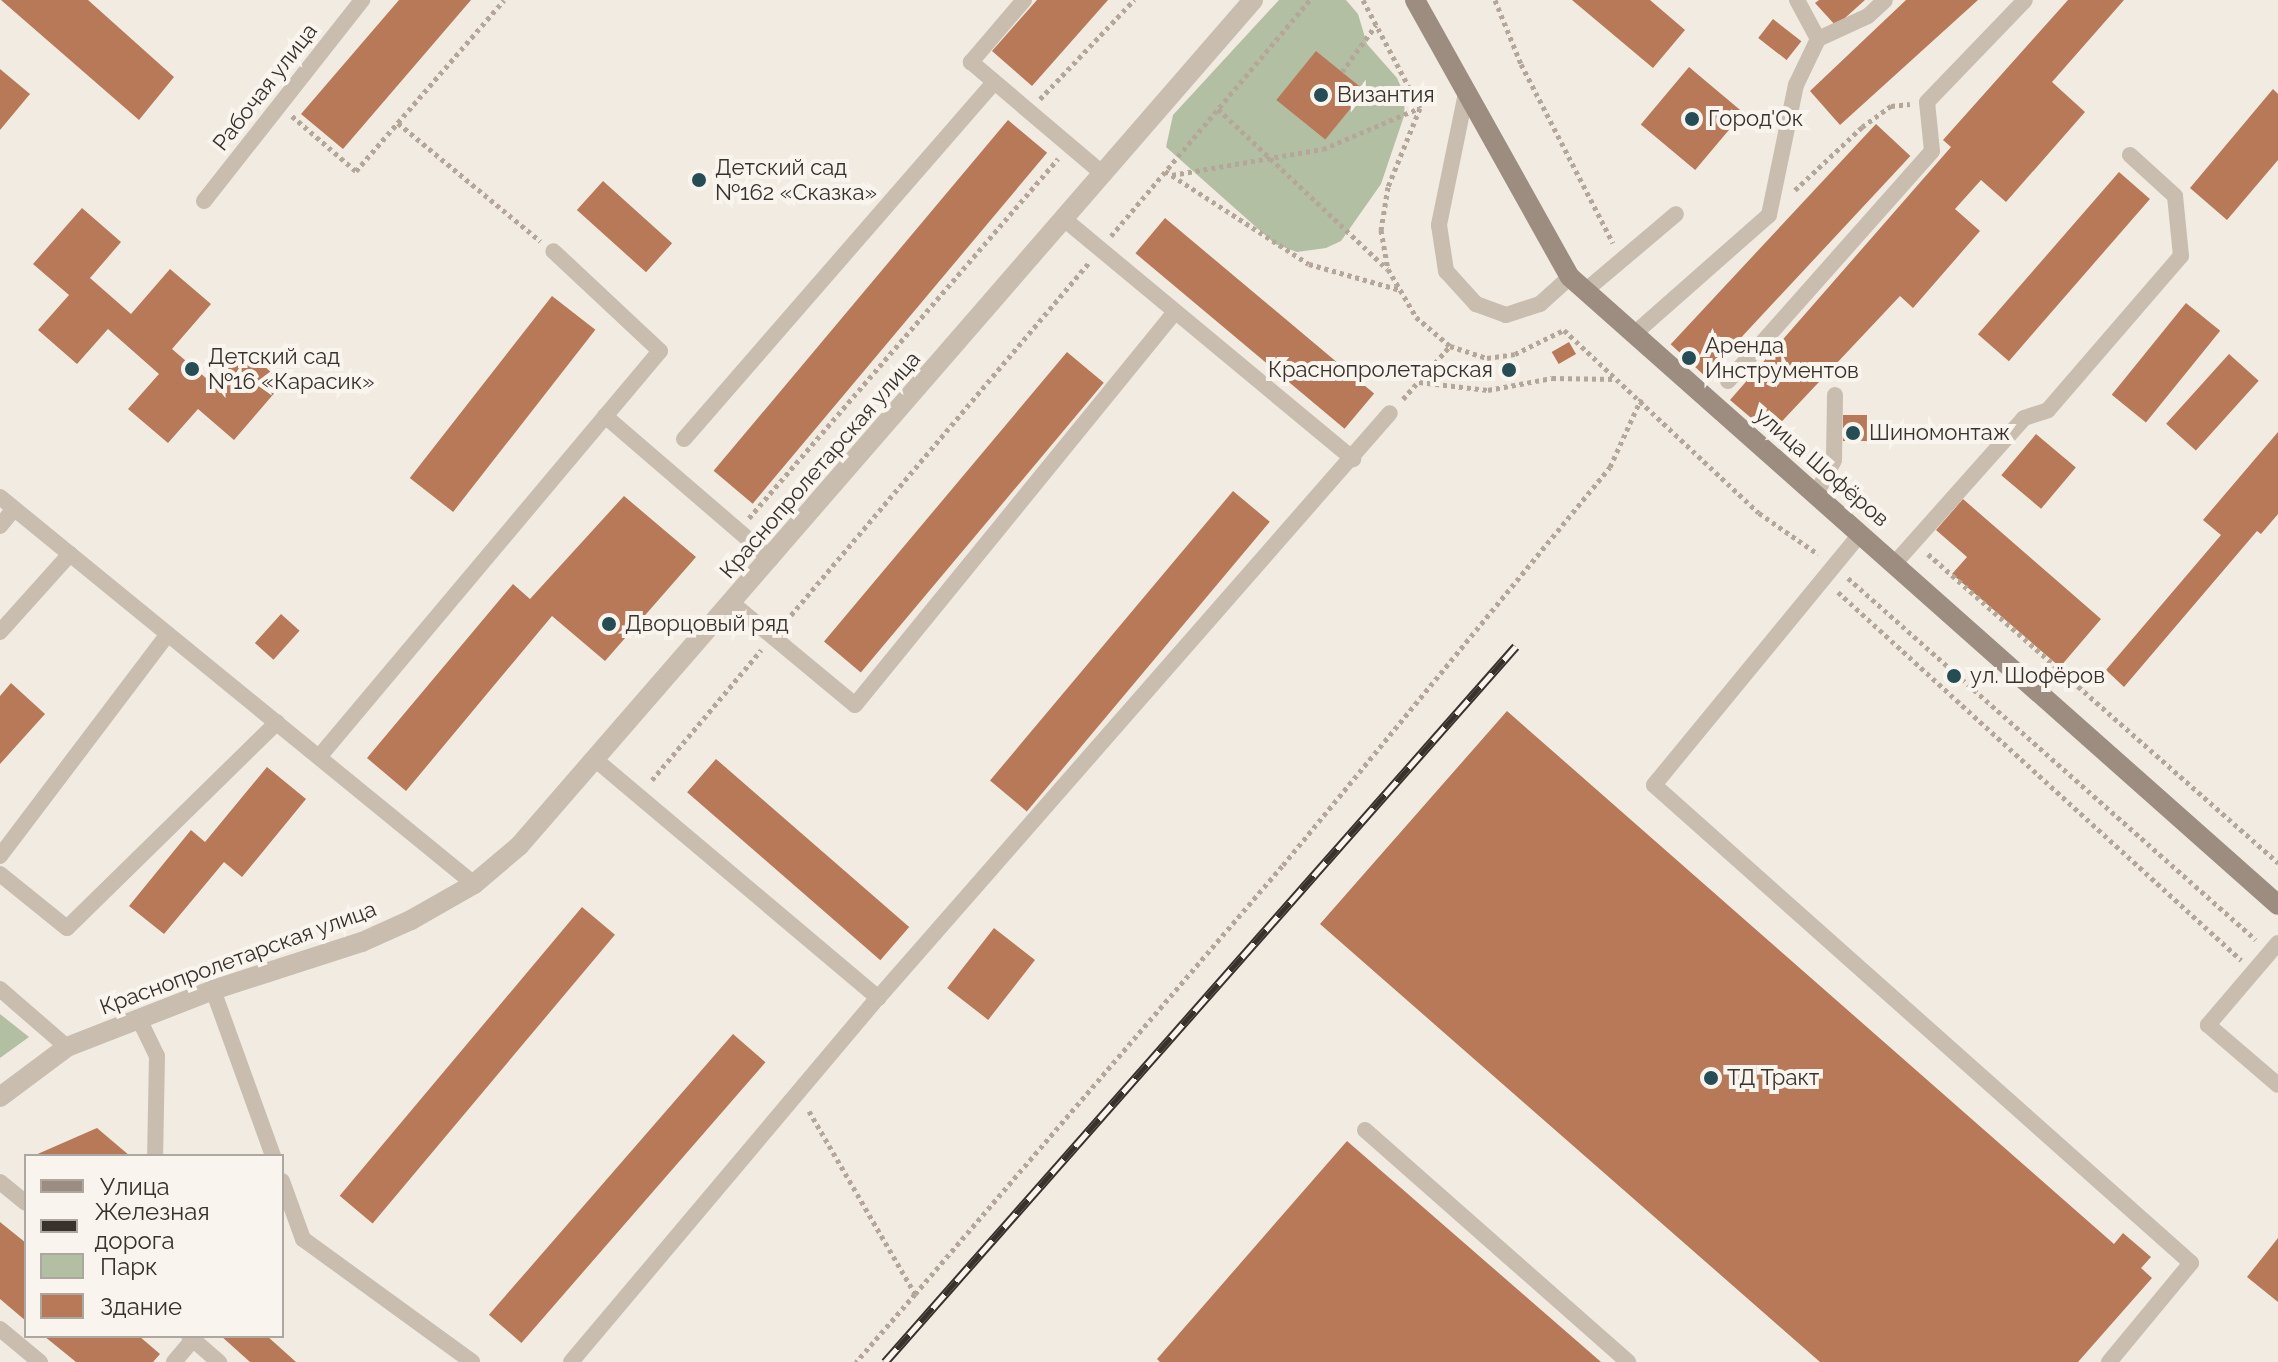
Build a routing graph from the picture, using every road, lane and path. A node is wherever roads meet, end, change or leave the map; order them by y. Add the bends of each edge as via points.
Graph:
1 (362, 0) edge
2 (504, 0) edge
3 (1024, 0) edge
4 (1134, 0) edge
5 (1253, 0) edge
6 (1310, 0) edge
7 (1363, 0) edge
8 (1415, 0) edge
9 (1495, 0) edge
10 (1797, 0) edge
11 (1885, 0) edge
12 (2025, 0) edge
13 (1376, 25) junction
14 (1818, 39) junction
15 (1342, 72) dead end
16 (994, 82) junction
17 (1465, 98) junction
18 (1927, 102) junction
19 (279, 105) junction
20 (1218, 109) junction
21 (1029, 111) junction
22 (398, 123) junction
23 (1070, 146) junction
24 (2130, 155) dead end
25 (1269, 158) junction
26 (1168, 173) junction
27 (1103, 174) junction
28 (204, 201) dead end
29 (1676, 214) dead end
30 (1769, 215) junction
31 (1064, 219) junction
32 (1099, 250) junction
33 (553, 251) joint
34 (1623, 261) junction
35 (1388, 269) dead end
36 (1578, 284) junction
37 (1400, 290) dead end
38 (1175, 312) junction
39 (1564, 330) dead end
40 (1634, 334) junction
41 (1450, 346) dead end
42 (1617, 379) junction
43 (1728, 381) dead end
44 (1419, 382) junction
45 (1835, 395) dead end
46 (1641, 399) junction
47 (1390, 413) joint
48 (605, 416) junction
49 (684, 439) dead end
50 (1353, 459) junction
51 (1816, 494) junction
52 (0, 497) edge
53 (14, 509) junction
54 (0, 526) edge
55 (738, 530) junction
56 (1861, 533) junction
57 (1915, 543) junction
58 (70, 554) junction
59 (771, 559) junction
60 (1895, 563) junction
61 (1828, 572) junction
62 (733, 604) junction
63 (0, 632) edge
64 (168, 634) junction
65 (773, 637) junction
66 (277, 722) junction
67 (319, 757) junction
68 (597, 761) junction
69 (641, 793) junction
70 (0, 856) edge
71 (2278, 863) edge
72 (0, 874) edge
73 (474, 884) junction
74 (2278, 905) edge
75 (2274, 948) edge
76 (2254, 971) junction
77 (0, 989) edge
78 (213, 990) junction
79 (878, 998) junction
80 (139, 1019) junction
81 (67, 1047) junction
82 (2278, 1085) edge
83 (798, 1093) junction
84 (0, 1097) edge
85 (1365, 1130) dead end
86 (155, 1154) edge
87 (272, 1154) edge
88 (0, 1182) edge
89 (284, 1187) edge
90 (24, 1201) edge
91 (915, 1294) junction
92 (0, 1329) edge
93 (191, 1338) edge
94 (40, 1362) edge
95 (174, 1362) edge
96 (219, 1362) edge
97 (472, 1362) edge
98 (571, 1362) edge
99 (856, 1362) edge
100 (1628, 1362) edge
101 (2109, 1362) edge

1 - 19 lane, Рабочая улица
2 - 22 path
3 - 16 lane via 971,62
4 - 21 path
5 - 27 street, Краснопролетарская улица
6 - 20 path
7 - 13 path
8 - 17 street, улица Шофёров
9 - 34 path via 1521,64
10 - 14 lane
11 - 14 lane via 1868,16
12 - 18 lane
13 - 15 path
13 - 25 path via 1420,108 1323,149
14 - 30 lane via 1796,85
16 - 21 lane
16 - 49 lane
17 - 36 street, улица Шофёров
17 - 36 lane via 1439,225 1446,271 1476,304 1506,315
18 - 30 path via 1891,106 1871,120
18 - 43 lane via 1932,151
19 - 22 path via 356,171
19 - 28 lane, Рабочая улица
20 - 25 path
20 - 26 path
21 - 23 lane
22 - 33 path
23 - 27 lane
23 - 55 path
24 - 57 lane via 2175,196 2181,256 2048,410 2024,418
25 - 26 path
25 - 35 path
26 - 32 path
26 - 37 path via 1309,264
27 - 31 street, Краснопролетарская улица
29 - 34 lane
30 - 40 lane
31 - 32 lane
31 - 59 street, Краснопролетарская улица
32 - 38 lane
32 - 65 path
33 - 48 lane via 660,351
34 - 36 lane
36 - 40 street, улица Шофёров
38 - 50 lane
38 - 65 lane via 855,705
39 - 42 path
40 - 51 street, улица Шофёров
41 - 44 path
42 - 44 path via 1552,378 1488,390
42 - 46 path
44 - 47 path
45 - 51 lane via 1834,460
46 - 61 path
46 - 91 path via 1610,467 1283,865
47 - 50 lane
48 - 55 lane
48 - 67 lane
50 - 79 lane
51 - 56 street, улица Шофёров
52 - 53 lane
53 - 54 lane
53 - 58 lane
55 - 59 lane
56 - 60 street, улица Шофёров
56 - 61 lane
57 - 60 lane
57 - 71 path
58 - 63 lane
58 - 64 lane
59 - 62 street, Краснопролетарская улица
60 - 74 street, улица Шофёров
61 - 75 path
61 - 76 path
61 - 101 lane via 1654,785 2191,1263
62 - 65 lane
62 - 68 street, Краснопролетарская улица
64 - 66 lane
64 - 70 lane
65 - 69 path
66 - 67 lane
66 - 72 lane via 67,928
67 - 73 lane
68 - 69 lane
68 - 73 street, Краснопролетарская улица via 519,846
69 - 79 lane
73 - 78 street, Краснопролетарская улица via 362,942
75 - 76 lane
76 - 82 lane via 2208,1025
77 - 81 lane
78 - 80 street, Краснопролетарская улица
78 - 87 lane
79 - 83 lane
80 - 81 street, Краснопролетарская улица
80 - 86 lane via 157,1056
81 - 84 street, Краснопролетарская улица
83 - 91 path
83 - 98 lane
85 - 100 lane
88 - 90 lane
89 - 97 lane via 303,1239
91 - 99 path
92 - 94 lane
93 - 95 lane
93 - 96 lane

